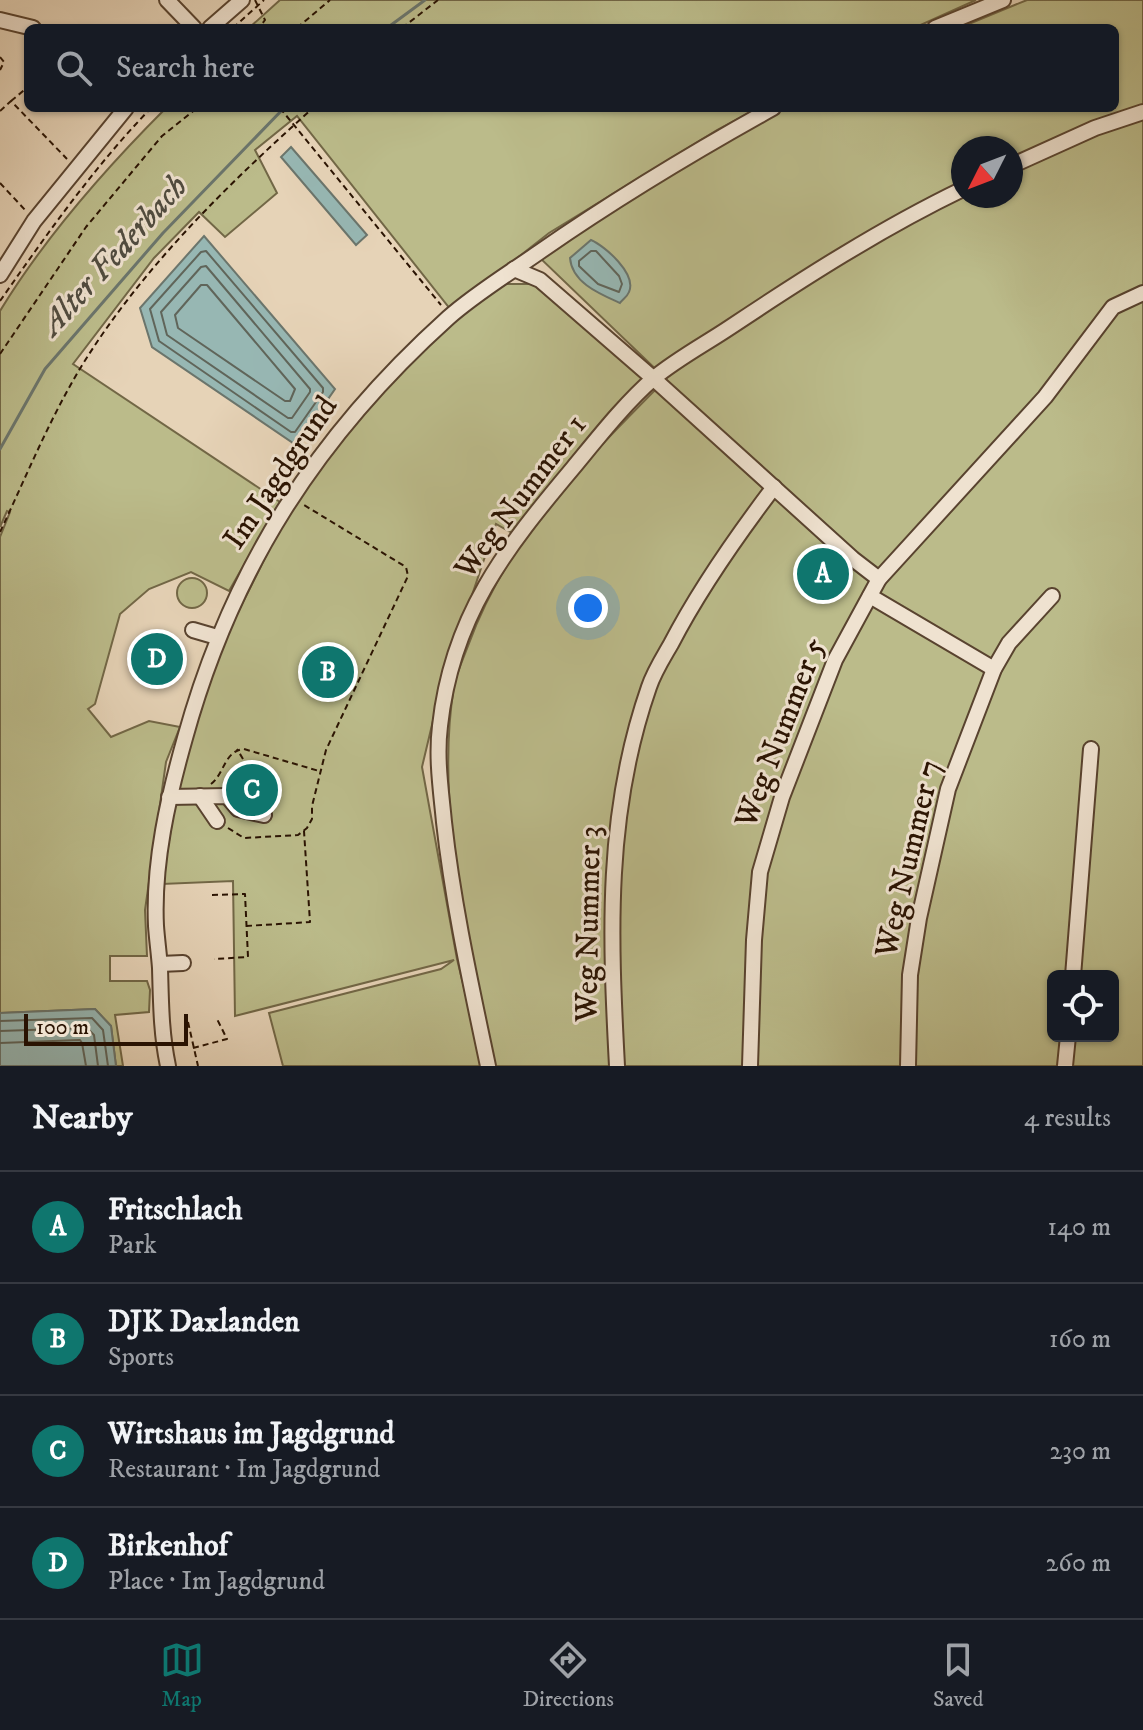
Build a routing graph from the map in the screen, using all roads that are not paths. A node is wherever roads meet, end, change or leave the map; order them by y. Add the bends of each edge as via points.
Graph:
1 (167, 0) edge
2 (242, 0) edge
3 (1003, 0) edge
4 (0, 20) edge
5 (190, 24) edge
6 (215, 24) edge
7 (945, 24) edge
8 (24, 26) edge
9 (123, 112) edge
10 (766, 112) edge
11 (1143, 112) edge
12 (1023, 161) edge
13 (951, 195) edge
14 (514, 269) junction
15 (0, 275) edge
16 (1143, 293) edge
17 (654, 379) junction
18 (774, 487) junction
19 (879, 579) junction
20 (870, 596) junction
21 (1052, 596) dead end
22 (193, 630) dead end
23 (217, 637) junction
24 (994, 669) junction
25 (1091, 749) dead end
26 (200, 796) junction
27 (169, 797) junction
28 (264, 815) dead end
29 (217, 821) road end
30 (183, 963) dead end
31 (160, 964) junction
32 (1073, 970) edge
33 (1067, 1042) edge
34 (168, 1066) edge
35 (488, 1066) edge
36 (617, 1066) edge
37 (750, 1066) edge
38 (908, 1066) edge
39 (1065, 1066) edge

1 - 5 street
2 - 6 street
3 - 7 street
4 - 8 street
9 - 15 street via 34,221
10 - 14 street, Im Jagdgrund via 673,164
11 - 12 street
13 - 17 street, Weg Nummer 1 via 762,306
14 - 17 street via 540,280
14 - 23 street, Im Jagdgrund via 450,316 333,436 266,536
16 - 19 street, Weg Nummer 5 via 1113,307 1045,397
17 - 18 street
17 - 35 street, Weg Nummer 1 via 595,441 500,559 469,614 448,684 439,773 448,859
18 - 19 street
18 - 36 street, Weg Nummer 3 via 688,611 649,685 616,821 611,945
19 - 20 street, Weg Nummer 5
20 - 24 street
20 - 37 street, Weg Nummer 5 via 835,660 782,797 760,872
21 - 24 street, Weg Nummer 7 via 1009,643
22 - 23 street
23 - 27 street, Im Jagdgrund
24 - 38 street, Weg Nummer 7 via 948,789 932,858 910,975
25 - 32 street
26 - 27 street
26 - 28 street via 227,796 238,809
26 - 29 street
27 - 31 street, Im Jagdgrund via 156,924
30 - 31 street
31 - 34 street, Im Jagdgrund
33 - 39 street

